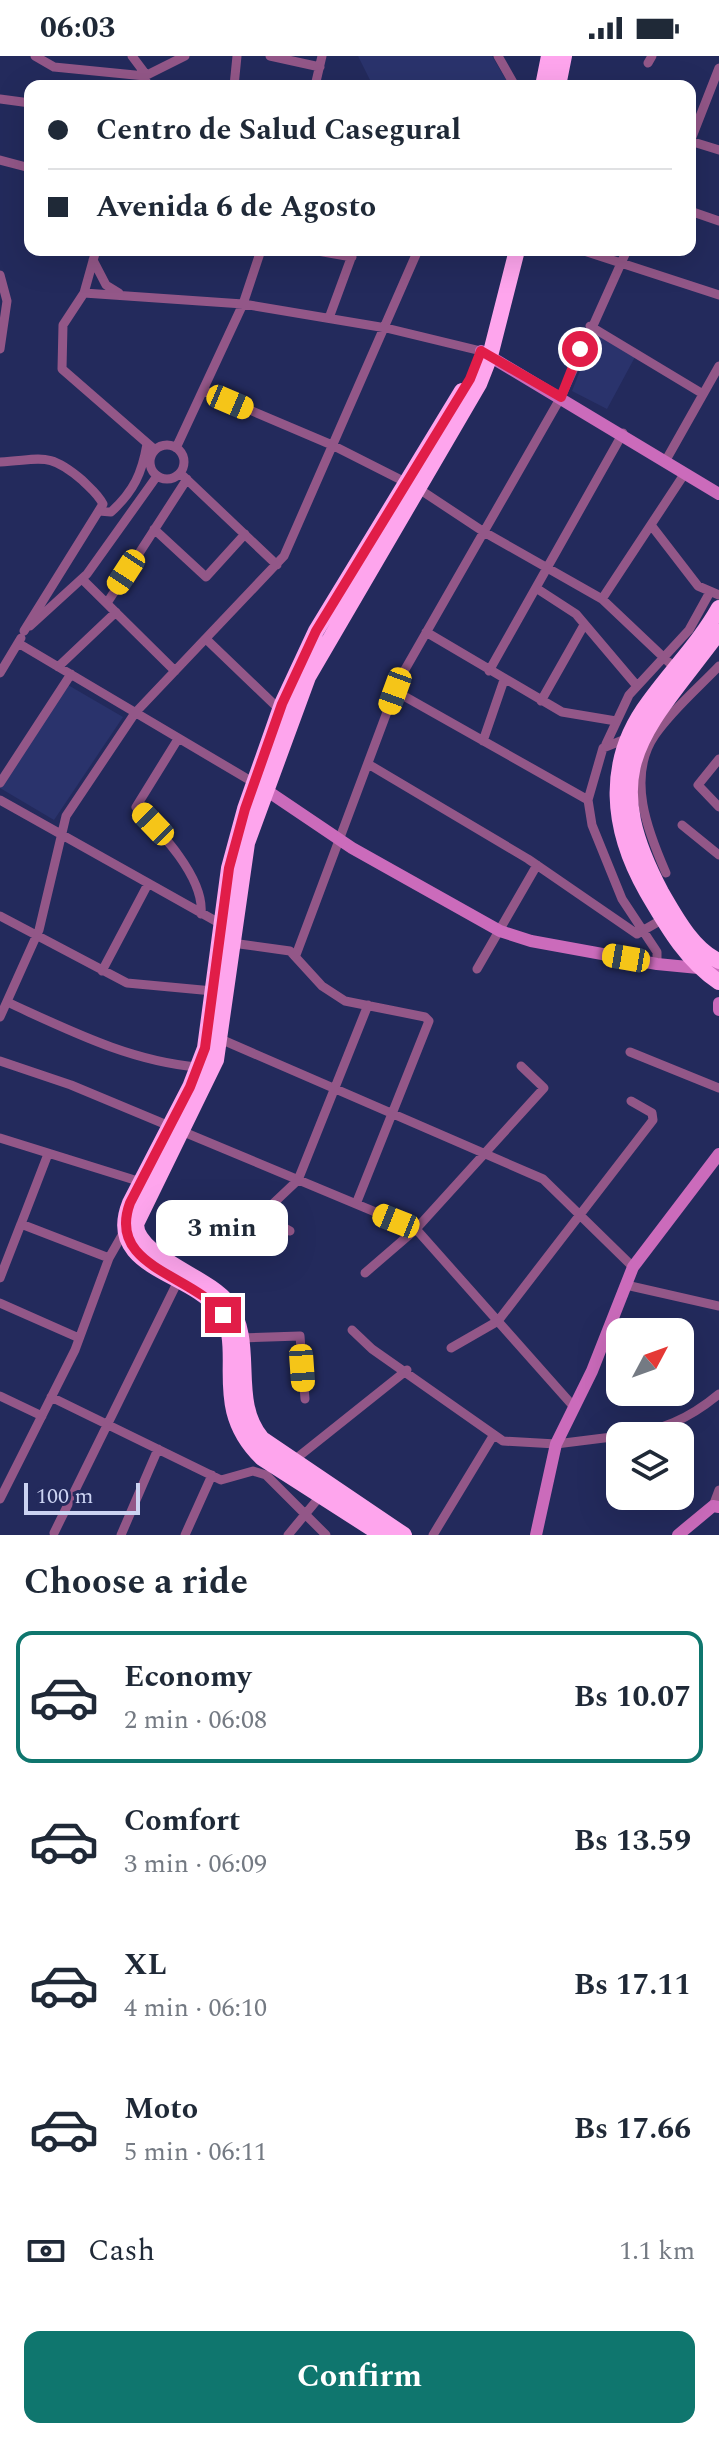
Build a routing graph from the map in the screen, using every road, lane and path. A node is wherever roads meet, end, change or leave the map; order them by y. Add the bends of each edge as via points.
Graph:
1 (35, 56) edge
2 (132, 56) edge
3 (187, 56) edge
4 (237, 56) edge
5 (270, 56) edge
6 (498, 56) edge
7 (549, 56) edge
8 (564, 56) edge
9 (321, 61) edge
10 (718, 72) edge
11 (139, 80) edge
12 (145, 80) edge
13 (148, 80) edge
14 (235, 80) edge
15 (512, 80) edge
16 (544, 80) edge
17 (559, 80) edge
18 (0, 99) edge
19 (24, 102) edge
20 (696, 126) edge
21 (696, 143) edge
22 (719, 150) edge
23 (0, 160) edge
24 (24, 166) edge
25 (696, 213) edge
26 (719, 221) edge
27 (95, 256) edge
28 (95, 256) edge
29 (259, 256) edge
30 (352, 256) edge
31 (416, 256) edge
32 (505, 256) edge
33 (515, 256) edge
34 (600, 256) edge
35 (624, 256) edge
36 (620, 262) junction
37 (0, 275) edge
38 (84, 293) junction
39 (122, 295) junction
40 (719, 295) edge
41 (243, 304) junction
42 (329, 318) junction
43 (590, 326) junction
44 (386, 328) junction
45 (0, 349) edge
46 (486, 354) junction
47 (719, 366) edge
48 (205, 391) junction
49 (703, 394) junction
50 (561, 397) junction
51 (623, 433) junction
52 (332, 445) junction
53 (151, 447) junction
54 (176, 448) junction
55 (666, 460) junction
56 (0, 462) edge
57 (685, 473) junction
58 (157, 476) junction
59 (184, 476) junction
60 (413, 486) junction
61 (719, 494) edge
62 (99, 511) junction
63 (651, 525) junction
64 (154, 529) junction
65 (484, 532) junction
66 (245, 534) junction
67 (277, 565) junction
68 (547, 567) junction
69 (82, 579) junction
70 (536, 588) junction
71 (714, 594) edge
72 (602, 599) junction
73 (107, 603) junction
74 (719, 608) edge
75 (116, 612) junction
76 (584, 625) junction
77 (24, 631) junction
78 (426, 632) junction
79 (719, 632) edge
80 (206, 639) junction
81 (18, 643) junction
82 (719, 666) edge
83 (58, 667) junction
84 (674, 667) junction
85 (175, 671) junction
86 (489, 671) junction
87 (0, 673) edge
88 (71, 674) junction
89 (504, 680) junction
90 (637, 686) junction
91 (395, 691) junction
92 (541, 701) junction
93 (287, 712) junction
94 (135, 713) junction
95 (616, 721) junction
96 (628, 738) junction
97 (178, 739) junction
98 (483, 741) junction
99 (606, 744) junction
100 (719, 759) edge
101 (368, 764) junction
102 (0, 783) edge
103 (260, 786) junction
104 (0, 800) edge
105 (588, 800) junction
106 (719, 807) edge
107 (682, 825) dead end
108 (60, 835) junction
109 (339, 840) junction
110 (719, 855) edge
111 (537, 865) junction
112 (666, 873) dead end
113 (148, 884) junction
114 (201, 914) junction
115 (0, 916) edge
116 (663, 919) junction
117 (221, 924) junction
118 (500, 931) junction
119 (645, 931) junction
120 (36, 937) junction
121 (232, 943) junction
122 (296, 955) junction
123 (719, 961) edge
124 (657, 964) junction
125 (477, 969) dead end
126 (711, 970) edge
127 (102, 971) junction
128 (719, 982) edge
129 (213, 991) junction
130 (7, 1002) junction
131 (719, 1003) edge
132 (368, 1005) junction
133 (719, 1010) edge
134 (0, 1017) edge
135 (214, 1037) junction
136 (630, 1052) dead end
137 (0, 1061) edge
138 (521, 1066) dead end
139 (198, 1067) junction
140 (334, 1087) junction
141 (719, 1088) edge
142 (631, 1101) dead end
143 (393, 1113) junction
144 (176, 1130) junction
145 (0, 1138) edge
146 (48, 1154) junction
147 (485, 1154) junction
148 (719, 1154) edge
149 (298, 1180) junction
150 (141, 1182) junction
151 (356, 1204) junction
152 (134, 1209) junction
153 (580, 1212) junction
154 (21, 1224) junction
155 (416, 1229) junction
156 (290, 1231) dead end
157 (132, 1233) junction
158 (109, 1258) junction
159 (633, 1267) junction
160 (365, 1273) dead end
161 (0, 1278) edge
162 (178, 1281) junction
163 (626, 1285) junction
164 (0, 1303) edge
165 (719, 1306) edge
166 (228, 1312) junction
167 (498, 1321) junction
168 (352, 1330) dead end
169 (79, 1338) junction
170 (241, 1338) junction
171 (451, 1348) dead end
172 (407, 1370) junction
173 (719, 1394) edge
174 (0, 1396) edge
175 (51, 1397) junction
176 (305, 1399) dead end
177 (238, 1407) junction
178 (574, 1407) junction
179 (42, 1416) junction
180 (681, 1422) edge
181 (106, 1424) junction
182 (493, 1436) junction
183 (606, 1438) edge
184 (556, 1444) junction
185 (158, 1449) junction
186 (293, 1461) junction
187 (212, 1475) junction
188 (326, 1489) junction
189 (719, 1490) edge
190 (0, 1499) edge
191 (716, 1506) edge
192 (306, 1513) junction
193 (54, 1533) dead end
194 (121, 1535) edge
195 (185, 1535) edge
196 (288, 1535) edge
197 (326, 1535) edge
198 (382, 1535) edge
199 (404, 1535) edge
200 (433, 1535) edge
201 (536, 1535) edge
202 (678, 1535) edge

1 - 11 street via 54,67
2 - 12 street
3 - 13 street
4 - 14 street
5 - 9 street
6 - 15 street
7 - 16 highway
8 - 17 highway
10 - 20 street
18 - 19 street
21 - 22 street
23 - 24 street
25 - 26 street
27 - 38 street
28 - 39 street via 106,285
29 - 41 street
30 - 42 street
31 - 44 street
32 - 46 highway
33 - 46 highway
34 - 36 street
35 - 36 street
36 - 40 street
36 - 43 street
37 - 45 street via 7,301
38 - 39 street
38 - 53 street via 63,325 62,369
39 - 41 street
41 - 42 street
41 - 48 street
42 - 44 street
43 - 49 street
43 - 50 street
44 - 46 street
44 - 52 street
46 - 50 street
46 - 60 highway
47 - 49 street
48 - 52 street
48 - 54 street
49 - 55 street
50 - 51 street
50 - 65 street
51 - 55 street
51 - 68 street
52 - 60 street
52 - 67 street
53 - 54 street
53 - 58 street via 151,467
53 - 62 street via 142,473 117,507
54 - 59 street
55 - 57 street
56 - 62 street via 60,461 99,496
57 - 61 street
57 - 63 street
58 - 59 street
58 - 69 street
59 - 64 street
59 - 66 street
60 - 65 street
60 - 93 highway via 316,631
62 - 77 street
63 - 71 street via 690,576
63 - 72 street
64 - 66 street via 206,577
64 - 73 street
65 - 68 street
65 - 78 street
66 - 67 street
67 - 80 street
68 - 70 street
68 - 72 street
69 - 73 street
69 - 77 street
70 - 76 street
70 - 86 street
71 - 84 street via 689,630
72 - 84 street
73 - 75 street
74 - 84 highway
75 - 83 street
75 - 85 street
76 - 90 street
76 - 92 street
77 - 81 street
78 - 86 street
78 - 91 street
79 - 84 highway
80 - 85 street
80 - 93 street
81 - 83 street
81 - 87 street
82 - 112 street via 654,736 646,756 643,810
83 - 88 street
84 - 90 street
84 - 96 highway
84 - 123 highway via 640,742 628,799 641,853 666,900 698,946
85 - 94 street
86 - 89 street
88 - 94 street
88 - 102 street
89 - 92 street
89 - 98 street
90 - 95 street
91 - 98 street
91 - 101 street
92 - 95 street via 562,712
93 - 103 highway
94 - 97 street
94 - 108 street via 66,816
95 - 99 street
96 - 99 street
96 - 116 highway via 617,777 616,812 628,854
97 - 103 street
97 - 114 street via 136,807 186,868 202,904
98 - 105 street
99 - 105 street
100 - 106 street via 698,785
101 - 109 street
101 - 111 street
103 - 109 street
103 - 117 highway via 235,841
103 - 121 highway via 241,869
104 - 108 street
105 - 119 street via 592,825 622,899
107 - 110 street
108 - 113 street
108 - 120 street
109 - 118 street
109 - 122 street
111 - 118 street
111 - 119 street via 613,920 637,934
113 - 114 street
113 - 127 street
114 - 117 street
115 - 120 street
116 - 119 street
116 - 126 highway
117 - 129 highway
118 - 124 street
118 - 125 street
119 - 124 street via 657,952
120 - 127 street
120 - 130 street
121 - 122 street
121 - 135 highway
122 - 132 street via 336,997
124 - 126 street
126 - 128 highway
127 - 129 street via 127,983
129 - 135 highway
130 - 134 street
130 - 139 street via 110,1048 164,1064
131 - 133 street
132 - 140 street
132 - 143 street via 429,1021
135 - 139 highway
135 - 140 street
135 - 144 highway via 207,1084
136 - 141 street
137 - 144 street
138 - 147 street via 544,1088
139 - 144 highway
140 - 143 street
140 - 149 street
142 - 153 street via 652,1113 653,1120
143 - 147 street
143 - 151 street
144 - 149 street
144 - 150 highway
144 - 152 highway
145 - 146 street
146 - 150 street
146 - 154 street
147 - 153 street via 543,1179
147 - 155 street
148 - 159 street
149 - 151 street
149 - 156 street via 261,1215
150 - 152 highway
151 - 155 street
152 - 157 highway
153 - 159 street
153 - 167 street
154 - 158 street
154 - 161 street
155 - 160 street
155 - 167 street
157 - 158 street
157 - 162 highway via 138,1256
157 - 166 highway via 214,1289
158 - 169 street
159 - 163 street
162 - 166 highway
162 - 181 street
163 - 165 street
163 - 178 street
164 - 169 street
166 - 170 highway
166 - 177 highway
167 - 171 street
167 - 178 street
168 - 172 street
169 - 175 street
170 - 176 street via 300,1336
170 - 177 highway
172 - 182 street
172 - 186 street
173 - 180 street
174 - 179 street
175 - 179 street
175 - 181 street
177 - 186 highway via 262,1439
177 - 188 highway via 236,1426 262,1458
178 - 184 street
179 - 190 street
181 - 185 street
181 - 193 street
182 - 184 street
182 - 200 street
183 - 184 street
184 - 201 street
185 - 187 street
185 - 194 street
186 - 188 highway
187 - 192 street via 226,1481 261,1472
187 - 195 street
188 - 192 street
188 - 198 highway
188 - 199 highway
189 - 191 street
191 - 202 street
192 - 196 street
192 - 197 street

